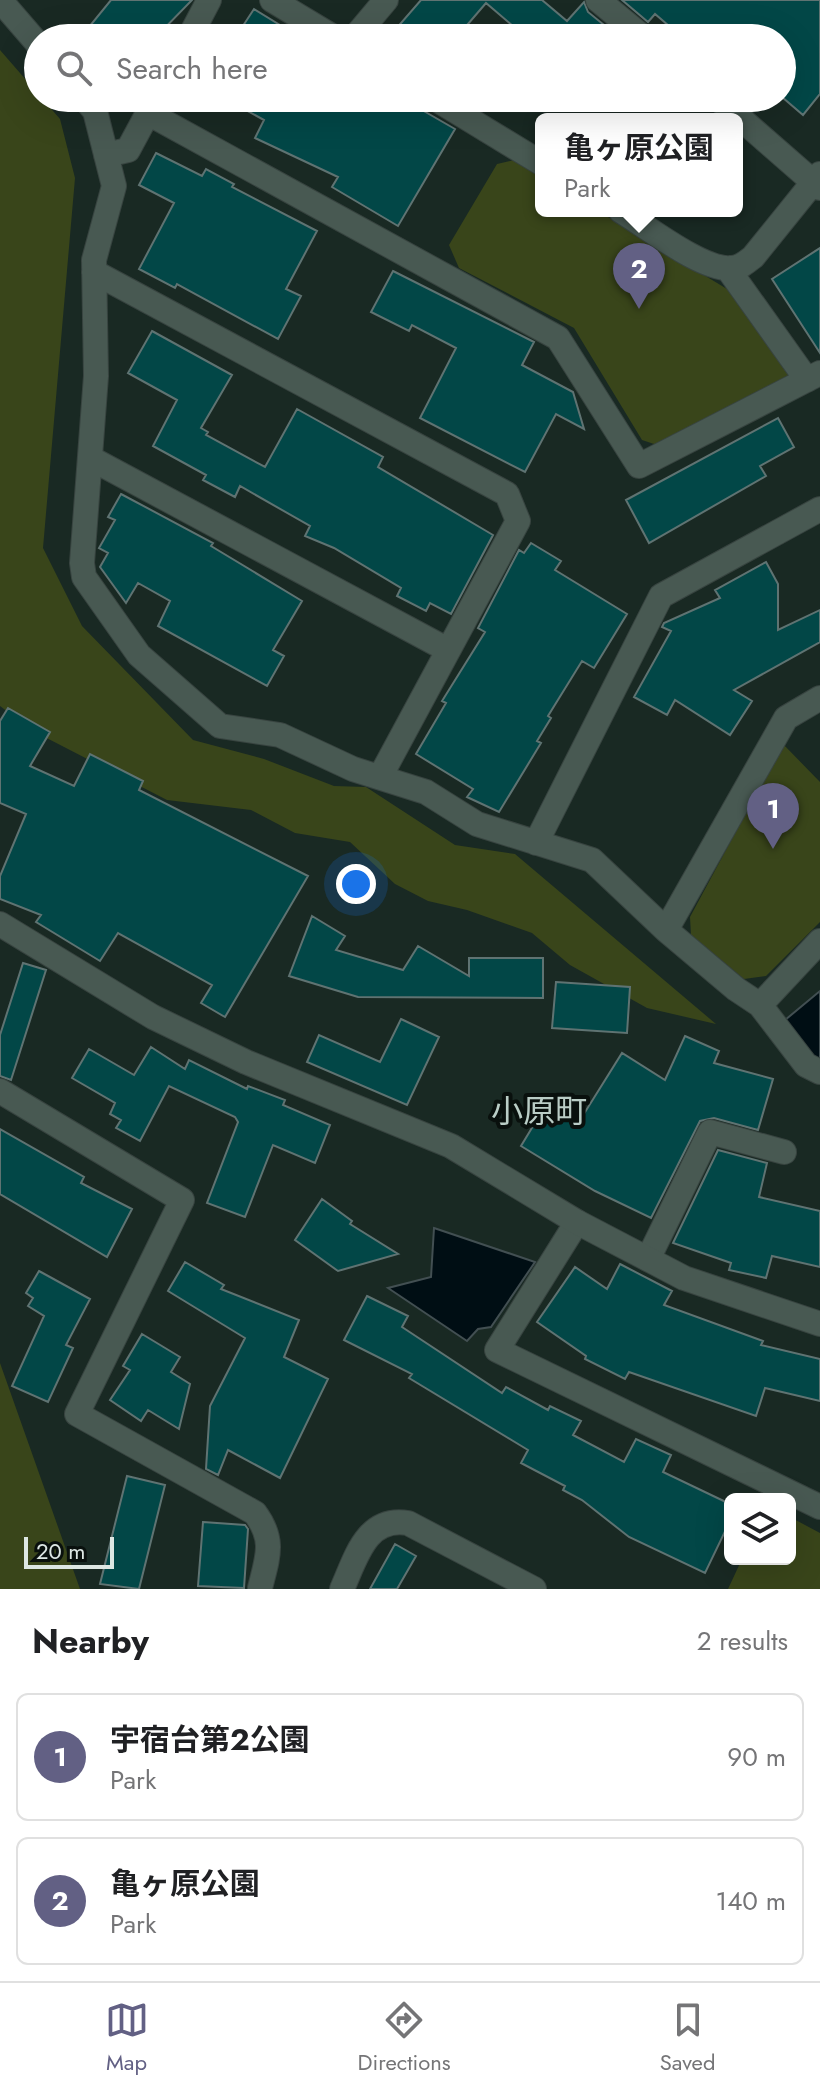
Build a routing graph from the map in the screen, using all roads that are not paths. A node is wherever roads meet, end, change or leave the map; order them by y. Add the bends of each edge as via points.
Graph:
1 (0, 0) edge
2 (209, 0) edge
3 (272, 0) edge
4 (386, 0) edge
5 (598, 0) edge
6 (196, 24) edge
7 (312, 24) edge
8 (366, 24) edge
9 (627, 24) edge
10 (24, 28) edge
11 (95, 112) edge
12 (148, 112) edge
13 (164, 112) edge
14 (457, 112) edge
15 (743, 119) edge
16 (106, 155) junction
17 (535, 159) edge
18 (818, 180) edge
19 (631, 217) edge
20 (728, 269) junction
21 (94, 272) junction
22 (813, 377) edge
23 (90, 458) junction
24 (820, 509) edge
25 (448, 650) junction
26 (820, 698) edge
27 (380, 777) junction
28 (536, 843) junction
29 (0, 924) edge
30 (666, 930) junction
31 (820, 941) edge
32 (760, 1005) junction
33 (820, 1072) edge
34 (0, 1091) edge
35 (784, 1152) dead end
36 (577, 1222) junction
37 (648, 1259) junction
38 (820, 1324) edge
39 (820, 1507) edge
40 (260, 1588) edge
41 (342, 1589) edge
42 (534, 1589) edge

1 - 10 street
2 - 6 street
3 - 7 street
4 - 8 street
5 - 9 street
11 - 16 street
12 - 16 street via 128,150
13 - 22 street via 558,338 639,466
14 - 17 street
15 - 18 street
16 - 21 street via 114,186
18 - 20 street via 753,257
19 - 20 street via 710,265
20 - 22 street
21 - 23 street via 96,376
21 - 25 street via 507,494 518,521
23 - 25 street
23 - 27 street via 84,577 139,655 220,726 280,735
24 - 28 street via 661,596
25 - 27 street
26 - 30 street via 786,718
27 - 28 street via 426,792 477,824
28 - 30 street via 592,860
29 - 36 street via 153,1017 246,1062 451,1146
30 - 32 street
31 - 32 street
32 - 33 street via 806,1065
34 - 40 street via 182,1200 77,1414 255,1513 267,1529 269,1554
35 - 37 street via 710,1132
36 - 37 street
36 - 39 street via 497,1350
37 - 38 street via 684,1278
41 - 42 street via 364,1541 379,1525 394,1521 408,1523

